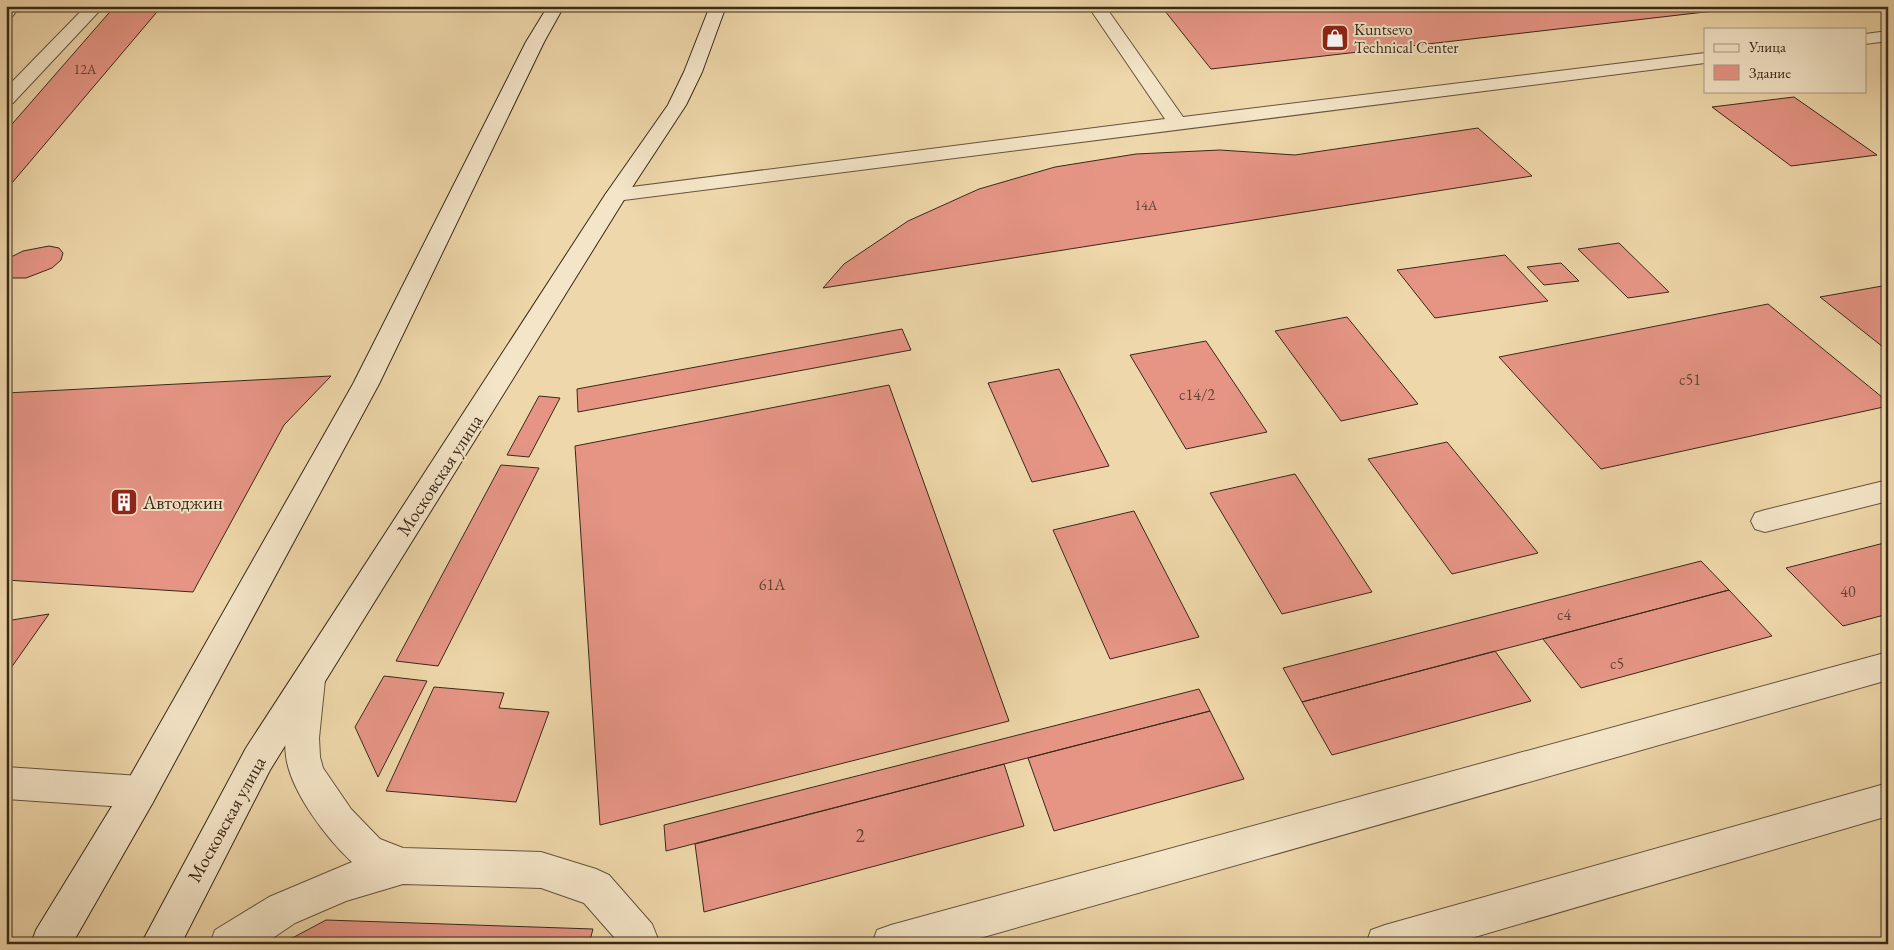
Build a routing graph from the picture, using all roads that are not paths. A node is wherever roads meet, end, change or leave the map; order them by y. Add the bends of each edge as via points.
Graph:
1 (12, 6) edge
2 (96, 6) edge
3 (556, 6) edge
4 (718, 6) edge
5 (1096, 6) edge
6 (6, 13) edge
7 (1888, 36) edge
8 (1866, 39) edge
9 (1704, 58) edge
10 (6, 99) edge
11 (1178, 122) junction
12 (616, 195) junction
13 (1888, 490) edge
14 (1765, 522) dead end
15 (1888, 666) edge
16 (309, 680) junction
17 (6, 782) edge
18 (140, 792) junction
19 (1888, 799) edge
20 (403, 866) junction
21 (50, 944) edge
22 (160, 944) edge
23 (229, 944) edge
24 (641, 944) edge
25 (891, 944) edge
26 (1385, 944) edge

1 - 6 street
2 - 10 street
3 - 18 street via 535,42 366,384
4 - 12 street, Московская улица via 677,105
5 - 11 street
7 - 8 street
9 - 11 street
11 - 12 street
12 - 16 street, Московская улица
13 - 14 street
15 - 25 street
16 - 20 street via 303,719 304,759 314,788 368,853
16 - 22 street, Московская улица via 258,759
17 - 18 street
18 - 21 street
19 - 26 street
20 - 23 street via 342,883 282,910
20 - 24 street via 540,870 596,888 639,937

